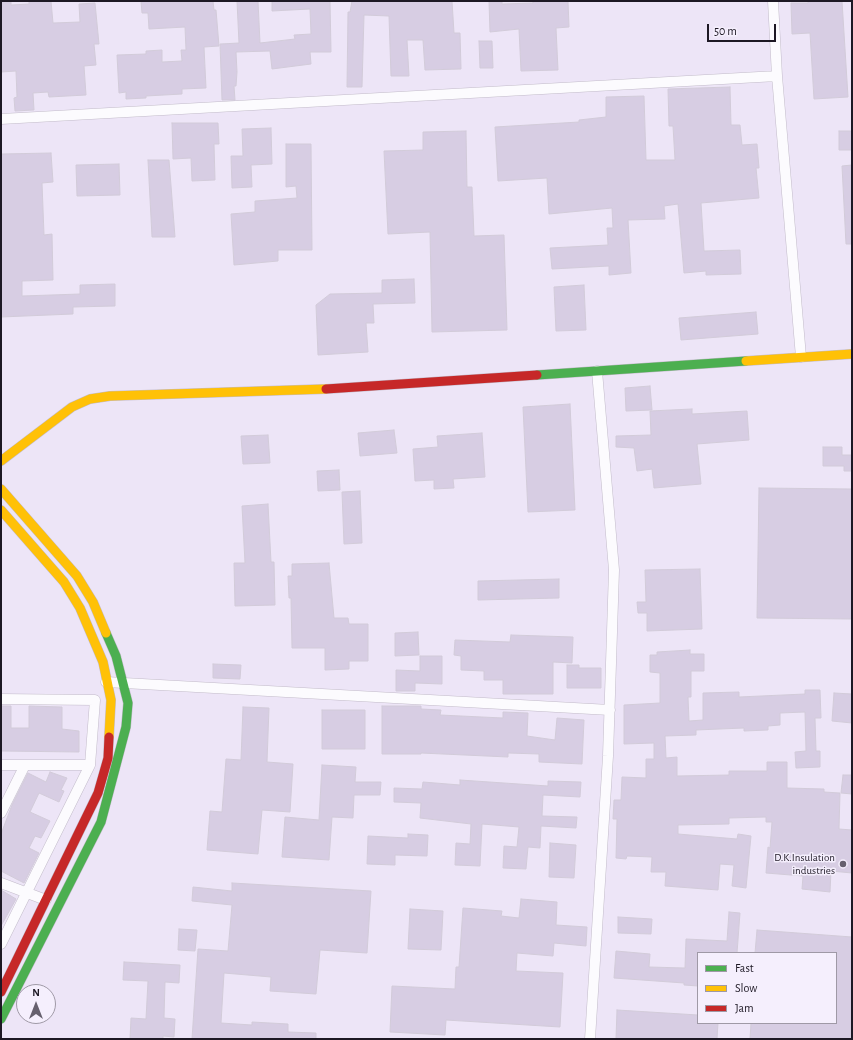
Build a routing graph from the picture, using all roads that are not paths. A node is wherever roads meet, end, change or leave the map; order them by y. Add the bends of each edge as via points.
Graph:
1 (773, 1) edge
2 (777, 76) junction
3 (1, 119) edge
4 (852, 354) edge
5 (801, 357) junction
6 (597, 371) junction
7 (1, 461) edge
8 (1, 489) edge
9 (1, 510) edge
10 (106, 682) junction
11 (124, 683) junction
12 (1, 700) edge
13 (610, 710) junction
14 (1, 764) edge
15 (25, 765) junction
16 (90, 766) junction
17 (1, 813) edge
18 (1, 883) edge
19 (26, 893) junction
20 (46, 900) junction
21 (1, 944) edge
22 (1, 992) edge
23 (1, 1019) edge
24 (590, 1039) edge

1 - 2 street
2 - 3 street
2 - 5 street
4 - 5 street
5 - 6 street
6 - 7 street via 330,389 110,396 90,399 72,407
6 - 13 street via 614,570
8 - 11 street via 77,576 93,602 116,656
9 - 10 street via 64,582 80,608 103,662
10 - 11 street
10 - 20 street via 111,700 108,758 98,793
11 - 13 street
11 - 23 street via 128,703 126,727 101,822 82,864
12 - 16 street via 95,700
13 - 24 street
14 - 15 street
15 - 16 street
15 - 17 street
16 - 19 street
18 - 19 street
19 - 20 street
19 - 21 street
20 - 22 street

